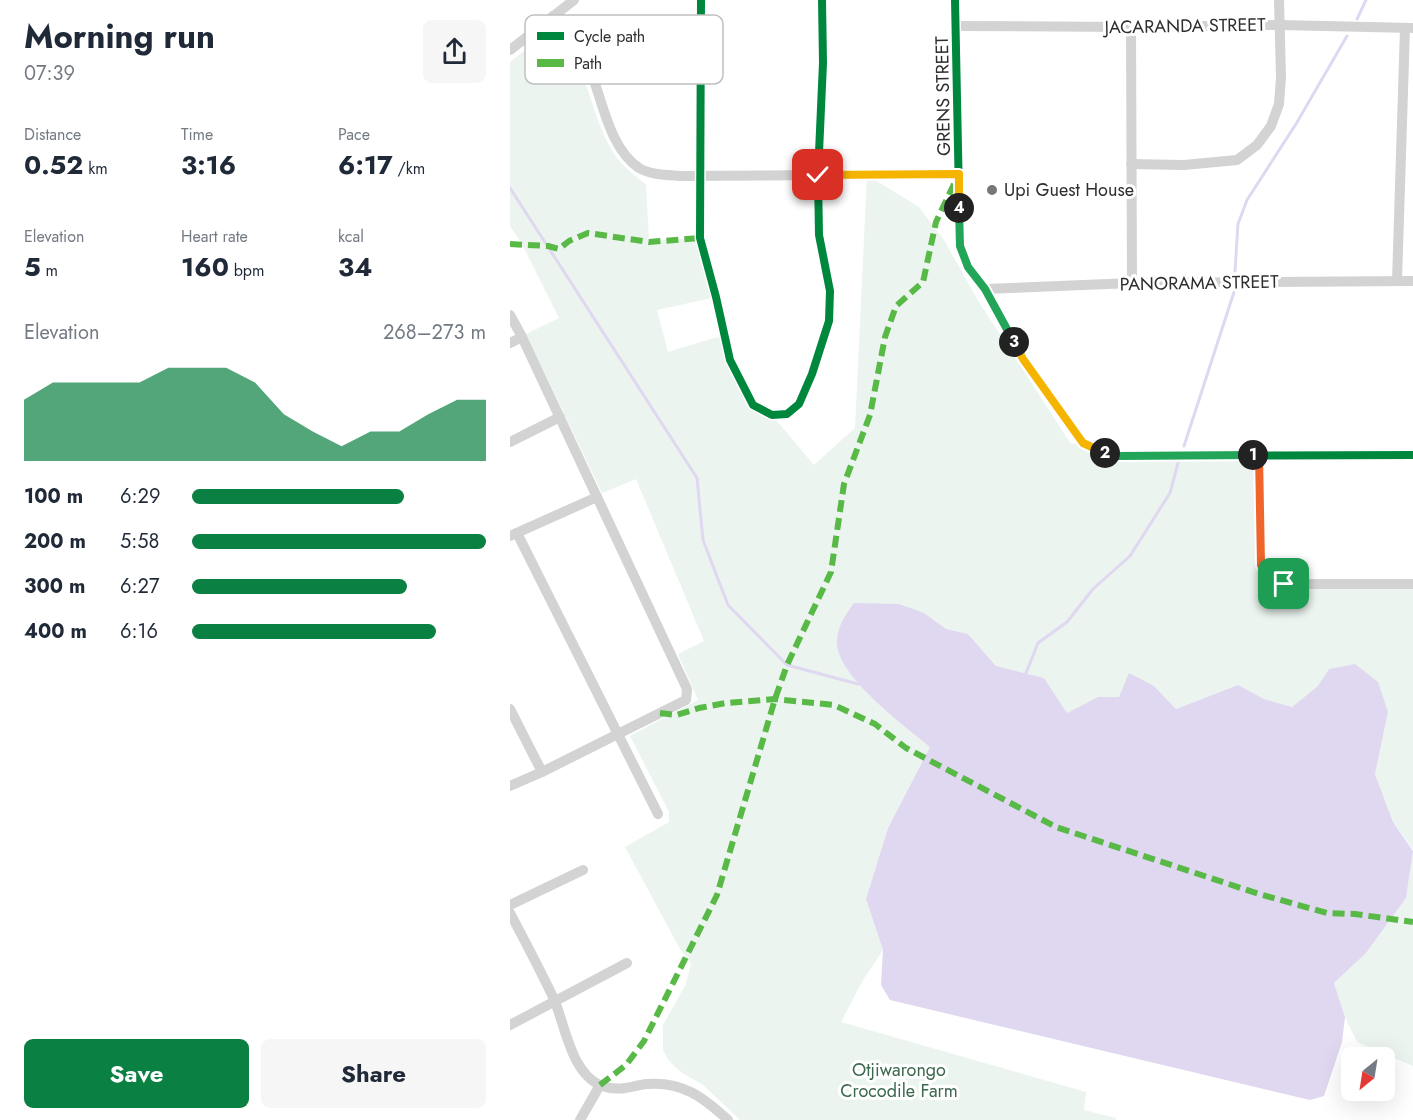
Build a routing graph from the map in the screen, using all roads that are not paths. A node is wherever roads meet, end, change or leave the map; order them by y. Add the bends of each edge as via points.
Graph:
1 (574, 0) edge
2 (822, 0) edge
3 (955, 0) edge
4 (1279, 0) edge
5 (554, 15) edge
6 (1279, 25) junction
7 (956, 26) junction
8 (1131, 27) junction
9 (1409, 28) edge
10 (525, 38) edge
11 (510, 50) edge
12 (594, 84) edge
13 (701, 84) edge
14 (1131, 164) junction
15 (701, 174) junction
16 (959, 174) junction
17 (818, 175) junction
18 (1397, 281) junction
19 (1413, 281) edge
20 (1132, 283) junction
21 (985, 289) junction
22 (510, 315) edge
23 (522, 337) junction
24 (510, 343) edge
25 (560, 417) junction
26 (510, 442) edge
27 (1259, 454) junction
28 (1413, 455) edge
29 (597, 497) junction
30 (513, 534) edge
31 (1413, 584) edge
32 (510, 709) edge
33 (619, 734) junction
34 (542, 772) junction
35 (510, 786) edge
36 (658, 814) dead end
37 (583, 870) dead end
38 (510, 905) edge
39 (510, 912) edge
40 (627, 963) dead end
41 (555, 1001) junction
42 (510, 1025) edge
43 (600, 1085) junction
44 (580, 1120) edge
45 (728, 1120) edge

1 - 5 street
2 - 17 street
3 - 7 street, GRENS STREET
4 - 6 street
6 - 8 street, JACARANDA STREET
6 - 9 street, JACARANDA STREET
6 - 14 street via 1280,105 1257,146 1237,160
7 - 8 street, JACARANDA STREET
7 - 16 street, GRENS STREET
8 - 14 street
9 - 18 street
10 - 11 street
12 - 15 street via 616,143 639,168 657,174
13 - 15 street
14 - 20 street
15 - 17 street
15 - 17 street via 700,238 730,360 753,405 772,415 788,414 799,404 829,321 830,291 819,235
16 - 17 street
16 - 21 street, GRENS STREET via 960,246 968,267
18 - 19 street, PANORAMA STREET
18 - 20 street, PANORAMA STREET
20 - 21 street, PANORAMA STREET
21 - 27 street, GRENS STREET via 1023,359 1083,443 1118,456
22 - 23 street
23 - 24 street
23 - 25 street
25 - 26 street
25 - 29 street
27 - 28 street
27 - 31 street via 1261,565 1270,579 1284,584
29 - 30 street
29 - 33 street via 687,689 686,700
30 - 33 street
32 - 34 street
33 - 34 street
33 - 36 street
34 - 35 street
37 - 38 street
39 - 41 street
40 - 41 street
41 - 42 street
41 - 43 street via 572,1052 584,1072
43 - 44 street
43 - 45 street via 624,1089 670,1084 696,1093

